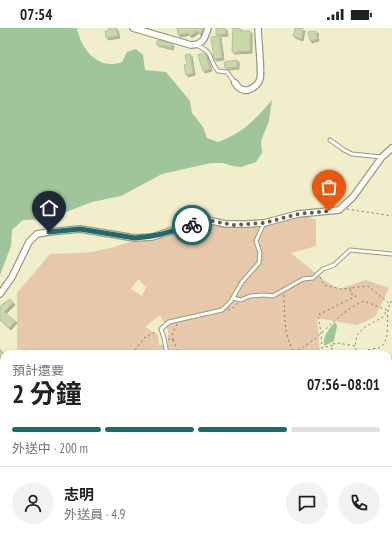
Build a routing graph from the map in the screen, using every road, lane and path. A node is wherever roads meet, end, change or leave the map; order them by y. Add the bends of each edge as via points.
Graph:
1 (133, 28) edge
2 (208, 28) edge
3 (258, 28) edge
4 (196, 45) junction
5 (235, 83) joint
6 (330, 140) dead end
7 (392, 148) edge
8 (382, 157) junction
9 (343, 207) junction
10 (392, 216) edge
11 (264, 223) junction
12 (392, 254) edge
13 (318, 273) junction
14 (351, 288) junction
15 (284, 290) junction
16 (0, 294) edge
17 (233, 298) junction
18 (392, 299) edge
19 (390, 304) junction
20 (387, 310) junction
21 (161, 329) junction
22 (321, 333) junction
23 (164, 338) junction
24 (332, 345) junction
25 (355, 346) junction
26 (135, 350) edge
27 (166, 350) edge
28 (177, 350) edge
29 (293, 350) edge
30 (300, 350) edge
31 (331, 350) edge
32 (357, 350) edge
33 (368, 350) edge

1 - 4 street
2 - 4 street via 204,39
3 - 5 street via 259,81 254,87 246,90 239,88
4 - 5 lane via 209,52 216,69 227,72
6 - 8 lane via 352,154
7 - 8 street
8 - 9 street
9 - 10 path via 347,210
9 - 11 street via 339,210 298,214
11 - 16 street via 233,225 207,220 152,237 135,238 80,229 37,234 29,242 12,277
11 - 17 lane via 256,241 260,253 259,263 242,282
12 - 13 lane via 350,250 334,265
13 - 14 path via 324,285 341,289
13 - 15 lane via 313,278 303,279
14 - 19 path via 368,286
14 - 22 path via 350,293 356,296 318,315
15 - 17 lane via 273,296 250,296 241,300
15 - 29 path via 286,334
17 - 21 lane via 222,310 170,322
18 - 19 path
19 - 20 path
20 - 22 path via 364,301 336,318
20 - 25 path via 383,317 364,327 357,335
20 - 33 path via 386,342 381,347
21 - 23 lane
21 - 26 path via 144,338
22 - 24 path via 322,348
22 - 30 path
23 - 27 lane
23 - 28 path via 173,340
24 - 25 path via 338,343
24 - 31 path
25 - 32 path

